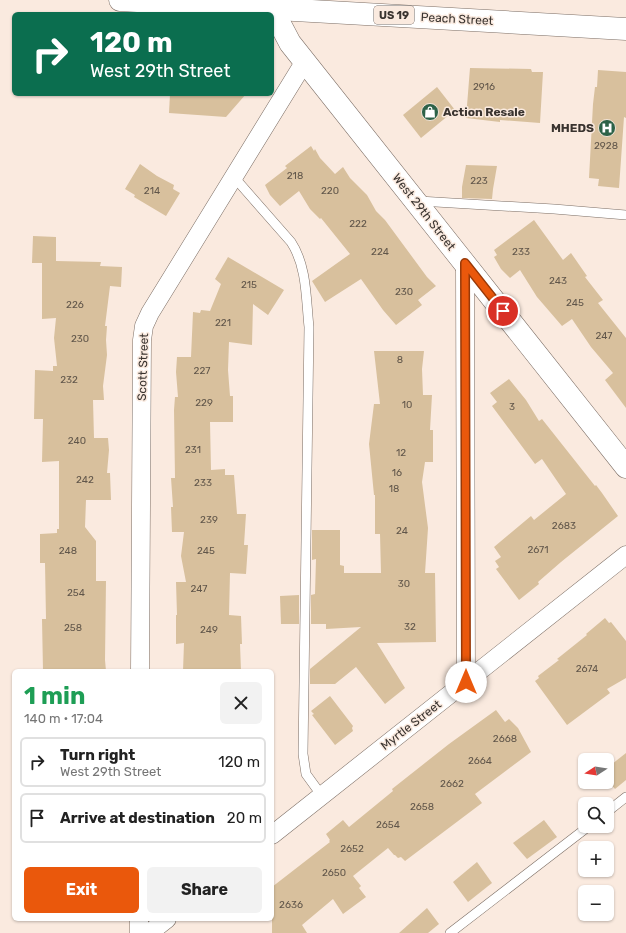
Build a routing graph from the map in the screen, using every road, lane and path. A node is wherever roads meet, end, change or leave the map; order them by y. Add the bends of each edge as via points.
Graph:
1 (120, 0) edge
2 (274, 4) edge
3 (626, 28) edge
4 (305, 61) junction
5 (234, 176) junction
6 (416, 201) junction
7 (626, 215) edge
8 (465, 263) junction
9 (626, 467) edge
10 (626, 555) edge
11 (140, 669) edge
12 (466, 682) junction
13 (322, 796) junction
14 (626, 797) edge
15 (614, 806) edge
16 (580, 833) edge
17 (274, 834) edge
18 (138, 921) edge
19 (164, 921) edge
20 (138, 933) edge
21 (149, 933) edge
22 (450, 933) edge

1 - 2 street, Peach Street / US 19
2 - 3 street, Peach Street / US 19
2 - 4 street, West 29th Street via 284,33
4 - 5 street, Scott Street
4 - 6 street, West 29th Street
5 - 11 street, Scott Street via 144,326
5 - 13 lane via 291,242 297,252 304,279 308,327 303,754 306,774
6 - 7 lane
6 - 8 street, West 29th Street
8 - 9 street, West 29th Street
8 - 12 street
10 - 12 street, Myrtle Street
12 - 13 street, Myrtle Street
13 - 17 street, Myrtle Street
14 - 15 lane
16 - 22 lane
18 - 20 street
19 - 21 street

